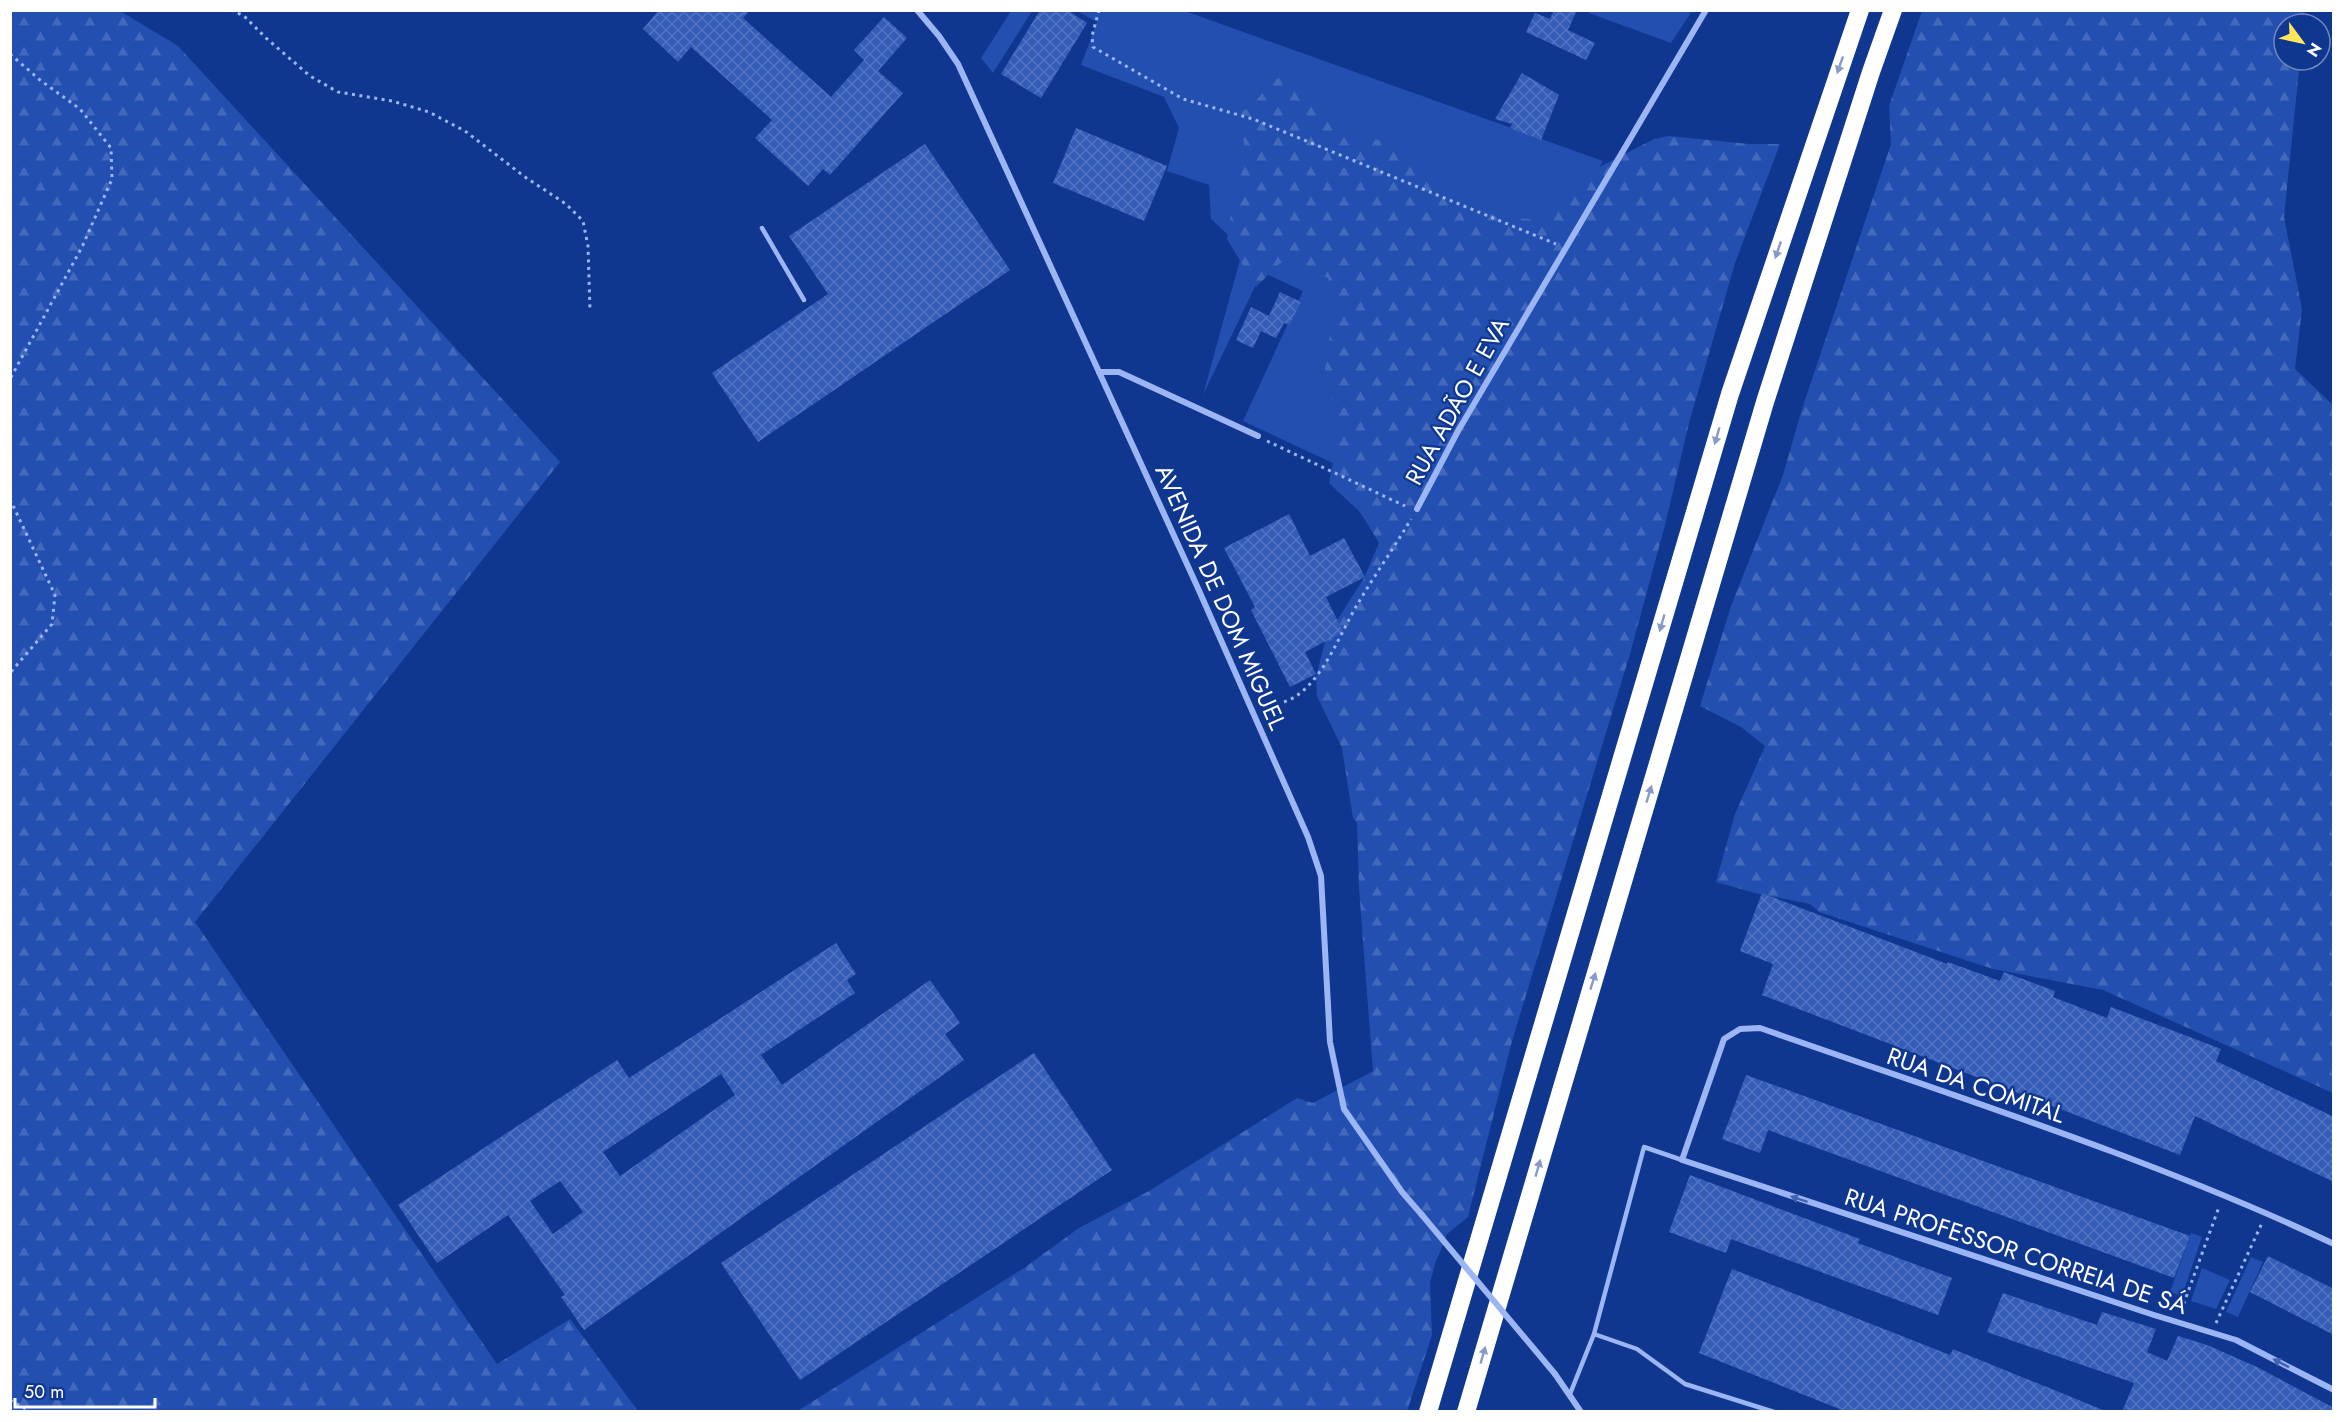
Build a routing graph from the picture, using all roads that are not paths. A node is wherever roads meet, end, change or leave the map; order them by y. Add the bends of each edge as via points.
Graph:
1 (917, 10) edge
2 (1707, 10) edge
3 (1860, 10) edge
4 (1893, 10) edge
5 (762, 228) dead end
6 (804, 300) dead end
7 (1099, 372) junction
8 (1258, 436) road end
9 (1417, 509) road end
10 (1682, 1160) junction
11 (2334, 1244) edge
12 (1594, 1334) junction
13 (2334, 1390) edge
14 (1570, 1394) junction
15 (1428, 1412) edge
16 (1466, 1412) edge
17 (1581, 1412) edge
18 (1774, 1412) edge

1 - 7 street, AVENIDA DE DOM MIGUEL via 958,64
2 - 9 street, RUA ADÃO E EVA via 1458,431
3 -> 15 highway via 1730,394
16 -> 4 highway via 1765,402
5 - 6 lane
7 - 8 street via 1119,372
7 - 14 street, AVENIDA DE DOM MIGUEL, bridge via 1308,837 1321,876 1330,1042 1344,1109 1401,1192
10 - 11 street, RUA DA COMITAL via 1724,1040 1740,1029 1760,1028 2152,1166
10 - 12 lane via 1644,1147
13 -> 10 street, RUA PROFESSOR CORREIA DE SÁ via 2236,1340
12 - 14 lane
12 - 18 lane via 1637,1349 1685,1384
14 - 17 street, AVENIDA DE DOM MIGUEL

